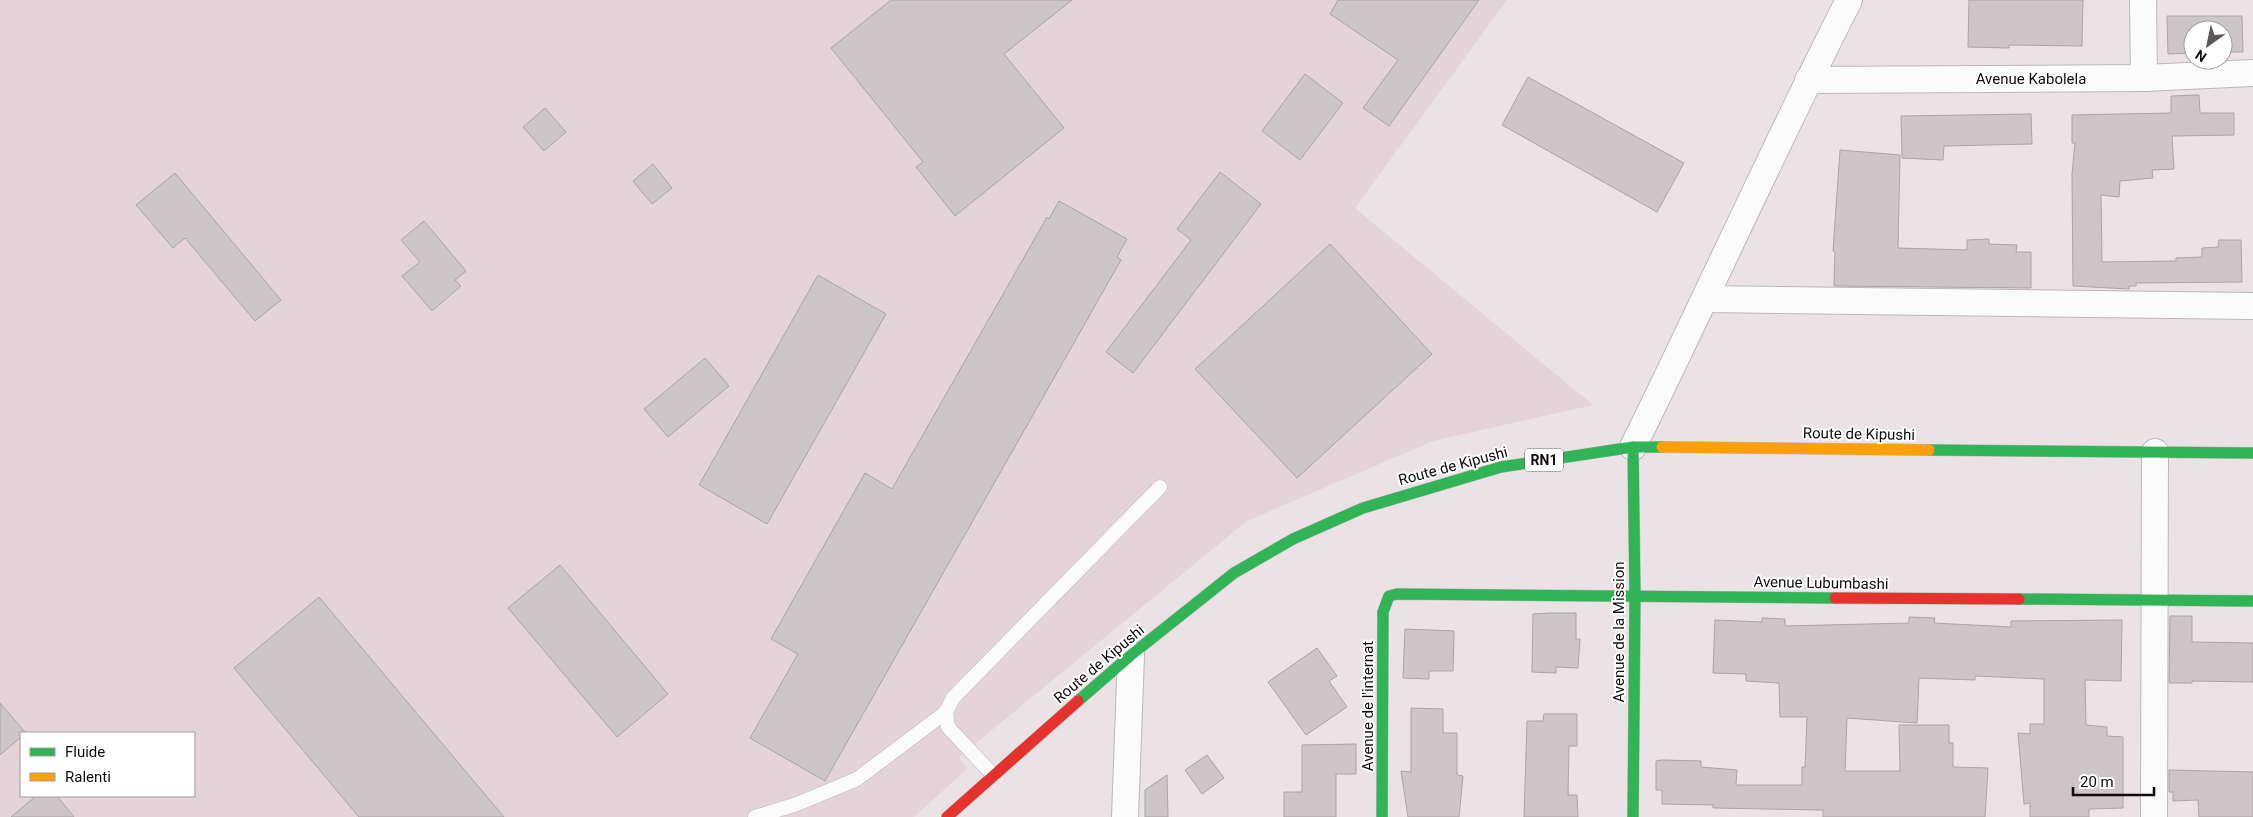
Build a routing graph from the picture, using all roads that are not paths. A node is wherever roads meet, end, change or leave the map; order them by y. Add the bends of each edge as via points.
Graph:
1 (1849, 0) edge
2 (2143, 0) edge
3 (2253, 73) edge
4 (2144, 78) junction
5 (1808, 80) junction
6 (1706, 299) junction
7 (2253, 306) edge
8 (1633, 447) junction
9 (2155, 452) junction
10 (2253, 453) edge
11 (1160, 487) dead end
12 (1389, 596) joint
13 (1636, 597) junction
14 (2253, 601) edge
15 (2154, 602) junction
16 (1131, 655) junction
17 (946, 712) junction
18 (993, 775) junction
19 (754, 817) edge
20 (947, 817) edge
21 (1125, 817) edge
22 (1382, 817) edge
23 (1632, 817) edge
24 (2154, 817) edge

1 - 5 street
2 - 4 street
3 - 4 street, Avenue Kabolela
4 - 5 street, Avenue Kabolela
5 - 6 street
6 - 7 street
6 - 8 street
8 - 9 main road, Route de Kipushi / RN1
8 - 13 main road, Avenue de la Mission
8 - 16 main road, Route de Kipushi / RN1 via 1501,467 1363,508 1293,538 1234,573
9 - 10 main road, Route de Kipushi / RN1
9 - 15 street
11 - 17 lane via 953,698
12 - 13 main road, Avenue Lubumbashi
12 - 22 main road, Avenue de l'internat via 1383,612
13 - 15 main road, Avenue Lubumbashi
13 - 23 main road, Avenue de la Mission
14 - 15 main road, Avenue Lubumbashi
15 - 24 street
16 - 18 main road, Route de Kipushi / RN1
16 - 21 street
17 - 18 lane via 948,726
17 - 19 lane via 857,779 797,804
18 - 20 main road, Route de Kipushi / RN1

